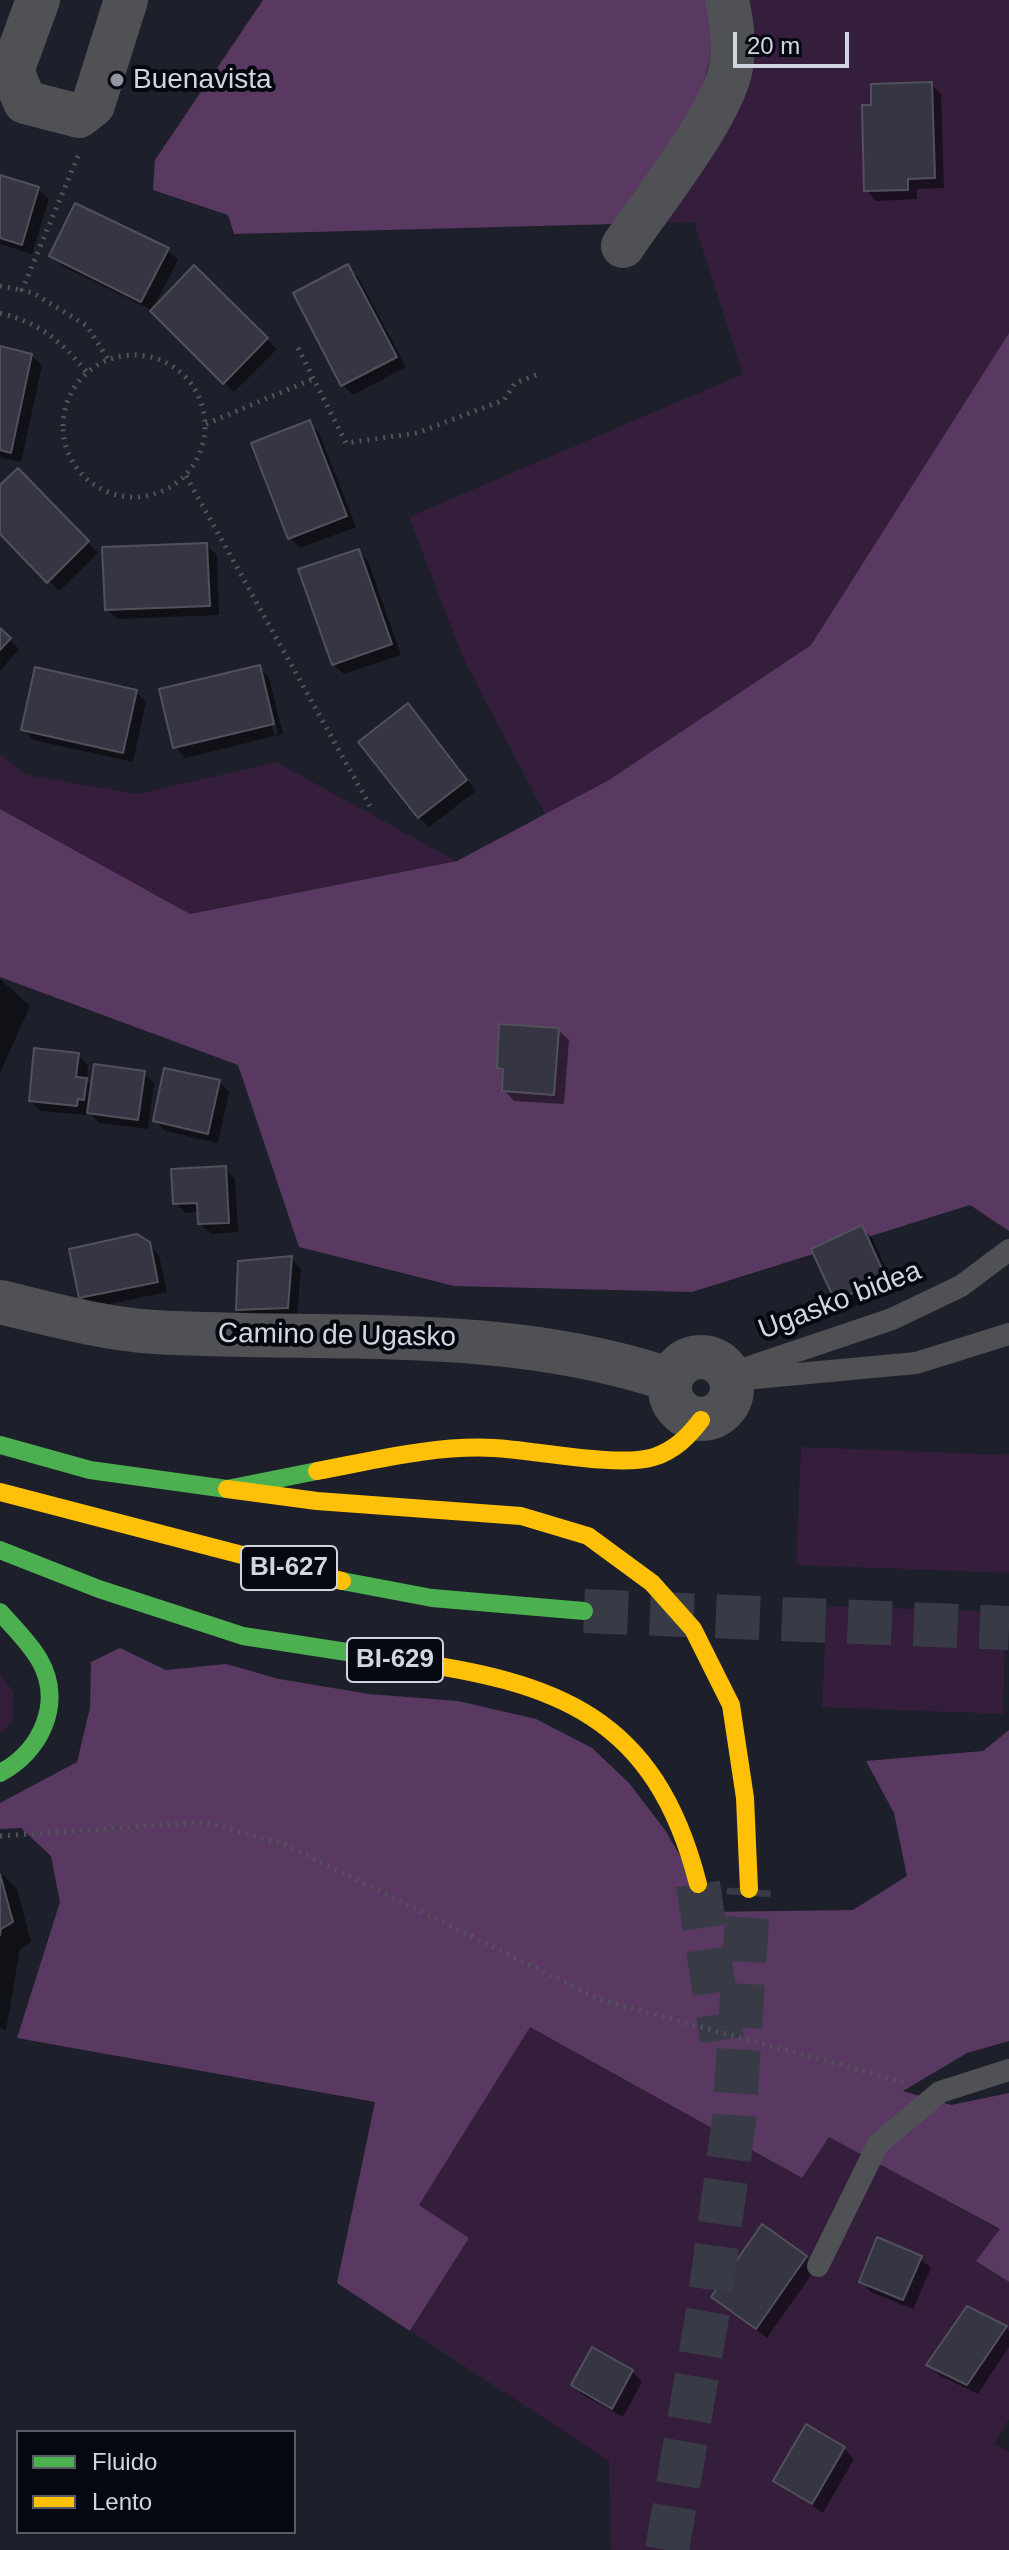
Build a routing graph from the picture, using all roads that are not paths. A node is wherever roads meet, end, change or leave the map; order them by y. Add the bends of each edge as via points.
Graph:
1 (38, 0) edge
2 (126, 0) edge
3 (727, 0) edge
4 (623, 246) dead end
5 (1009, 1250) edge
6 (0, 1302) edge
7 (1009, 1334) edge
8 (730, 1377) junction
9 (671, 1380) junction
10 (701, 1420) junction
11 (0, 1445) edge
12 (227, 1489) junction
13 (0, 1492) edge
14 (0, 1550) edge
15 (584, 1611) tunnel mouth
16 (0, 1612) edge
17 (0, 1773) edge
18 (698, 1884) tunnel mouth
19 (749, 1889) tunnel mouth
20 (1009, 2070) edge
21 (818, 2266) dead end

1 - 2 street via 12,71 25,102 79,116 93,105
3 - 4 street via 734,33 731,70 709,120
5 - 8 lane, Ugasko bidea via 961,1286 892,1319
6 - 9 street, Camino de Ugasko via 152,1332 369,1335 513,1344 569,1351
7 - 8 lane via 916,1363
8 - 9 street via 714,1360 703,1357 683,1363
8 - 10 street via 727,1405
9 - 10 street via 676,1407
10 - 12 main road via 683,1443 652,1458 492,1448 424,1450
11 - 12 main road via 90,1470
12 - 19 main road via 521,1516 588,1536 652,1583 693,1629 731,1705 745,1798
13 - 15 main road, BI-627 via 337,1580 432,1598
14 - 18 main road, BI-629 via 102,1592 267,1642 512,1678 590,1712 660,1783 683,1827
16 - 17 main road via 47,1678 47,1718 35,1748
20 - 21 lane via 940,2092 878,2144

